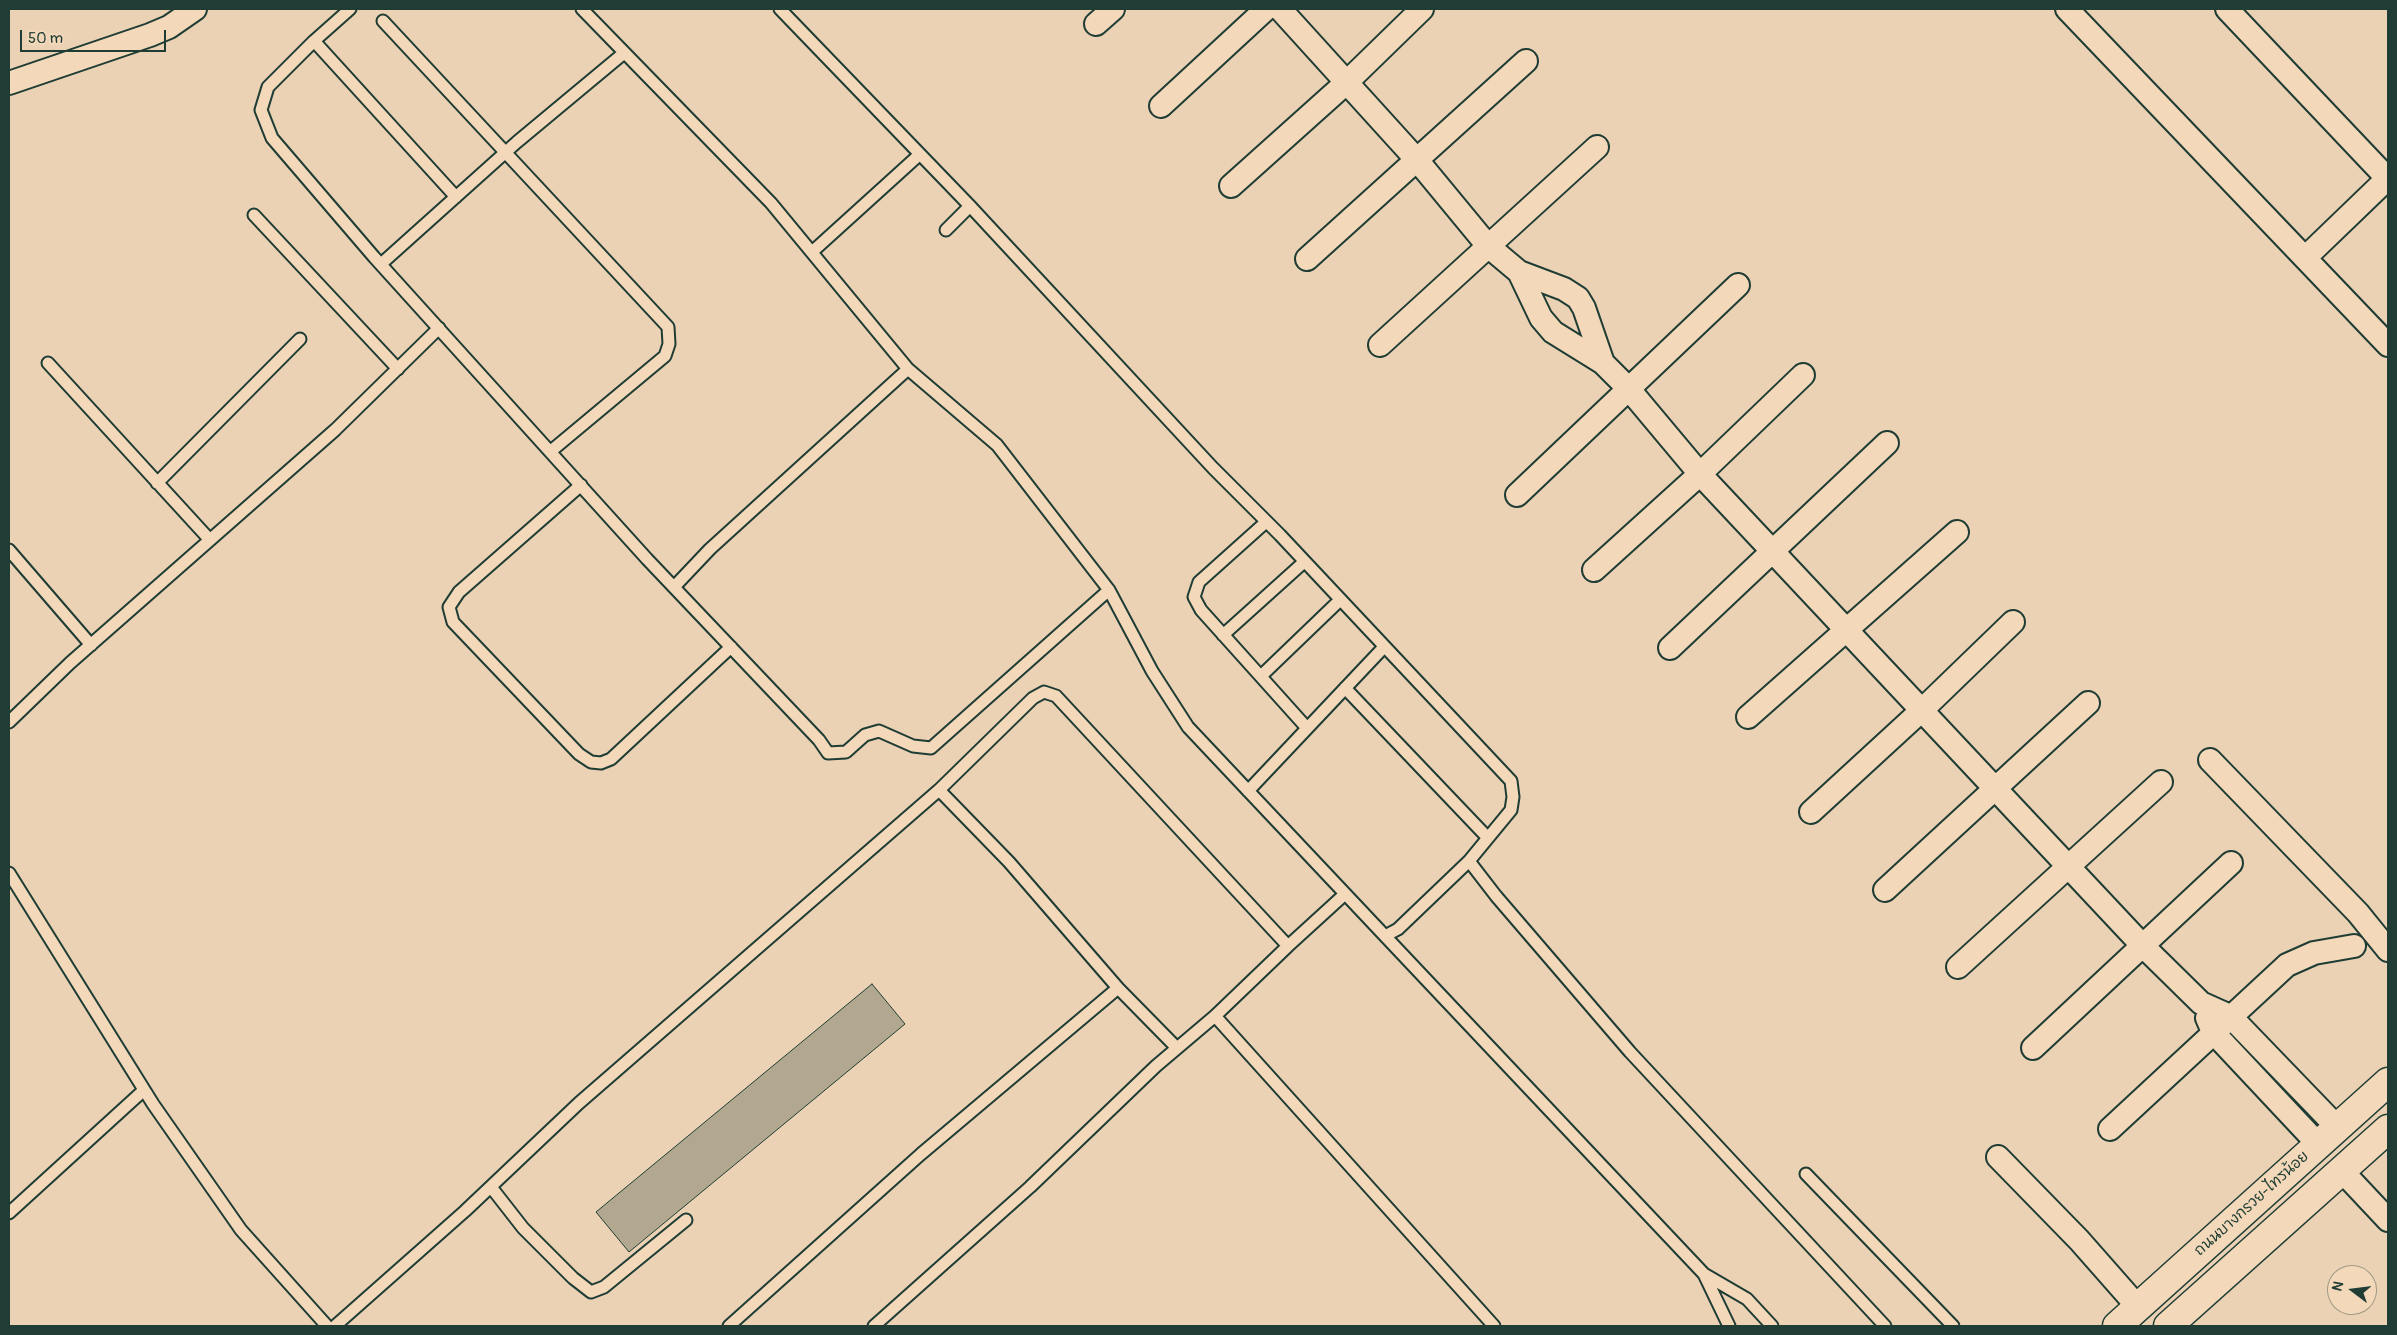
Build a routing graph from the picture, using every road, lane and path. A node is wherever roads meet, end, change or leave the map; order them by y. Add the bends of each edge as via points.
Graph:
1 (195, 9) edge
2 (350, 9) edge
3 (780, 9) edge
4 (1113, 9) edge
5 (1266, 9) edge
6 (1280, 9) edge
7 (1422, 9) edge
8 (2067, 9) edge
9 (2226, 9) edge
10 (585, 10) edge
11 (383, 20) dead end
12 (1096, 24) dead end
13 (314, 41) junction
14 (624, 53) junction
15 (1526, 61) dead end
16 (1346, 82) junction
17 (9, 83) edge
18 (1162, 106) dead end
19 (1597, 147) dead end
20 (506, 152) junction
21 (919, 155) junction
22 (1417, 160) junction
23 (2388, 178) edge
24 (1231, 186) dead end
25 (456, 198) junction
26 (970, 206) junction
27 (254, 215) dead end
28 (946, 230) dead end
29 (1488, 246) junction
30 (812, 252) junction
31 (2305, 258) junction
32 (1307, 259) dead end
33 (381, 264) junction
34 (1519, 272) junction
35 (1738, 285) dead end
36 (439, 328) junction
37 (300, 339) dead end
38 (1380, 345) dead end
39 (2388, 345) edge
40 (48, 363) dead end
41 (1603, 363) junction
42 (398, 369) junction
43 (908, 369) junction
44 (1803, 375) dead end
45 (1628, 388) junction
46 (1887, 443) dead end
47 (551, 451) junction
48 (1700, 474) junction
49 (157, 483) junction
50 (580, 484) junction
51 (1517, 495) dead end
52 (1266, 522) junction
53 (1957, 532) dead end
54 (210, 540) junction
55 (9, 550) edge
56 (1772, 551) junction
57 (1304, 562) junction
58 (1594, 570) dead end
59 (674, 587) junction
60 (1109, 590) junction
61 (1340, 600) junction
62 (2013, 622) dead end
63 (1846, 628) junction
64 (1223, 635) junction
65 (91, 645) junction
66 (731, 647) junction
67 (1384, 647) junction
68 (1670, 648) dead end
69 (1260, 676) junction
70 (1345, 688) junction
71 (2088, 703) dead end
72 (1922, 710) junction
73 (1748, 717) dead end
74 (9, 722) edge
75 (1307, 728) junction
76 (2210, 760) dead end
77 (2161, 782) dead end
78 (939, 790) junction
79 (1996, 790) junction
80 (1248, 791) junction
81 (1811, 812) dead end
82 (1488, 838) junction
83 (1469, 861) junction
84 (2231, 864) dead end
85 (2068, 867) junction
86 (9, 873) edge
87 (1885, 890) dead end
88 (1345, 894) junction
89 (1385, 936) junction
90 (2142, 945) junction
91 (1288, 946) junction
92 (2354, 946) dead end
93 (2388, 950) edge
94 (1958, 967) dead end
95 (1118, 988) junction
96 (2201, 1003) junction
97 (1215, 1016) junction
98 (2230, 1016) junction
99 (2213, 1032) junction
100 (1177, 1048) junction
101 (2033, 1048) dead end
102 (2388, 1082) edge
103 (144, 1090) junction
104 (2110, 1129) dead end
105 (2388, 1129) edge
106 (2327, 1136) junction
107 (1998, 1157) dead end
108 (2342, 1170) junction
109 (1806, 1174) dead end
110 (490, 1186) junction
111 (9, 1213) edge
112 (686, 1220) dead end
113 (2388, 1220) edge
114 (1704, 1274) junction
115 (2138, 1308) junction
116 (327, 1326) edge
117 (335, 1326) edge
118 (729, 1326) edge
119 (874, 1326) edge
120 (1494, 1326) edge
121 (1729, 1326) edge
122 (1772, 1326) edge
123 (1885, 1326) edge
124 (1953, 1326) edge
125 (2117, 1326) edge
126 (2168, 1326) edge

1 - 17 street via 169,27 150,35
2 - 13 lane
3 - 21 lane
4 - 12 street
5 - 18 street
6 - 16 street
7 - 16 street
8 - 31 street
9 - 23 street
10 - 14 lane
11 - 20 lane
13 - 25 lane
13 - 33 lane via 268,87 261,110 272,138
14 - 20 lane
14 - 30 lane via 771,203
15 - 22 street
16 - 22 street
16 - 24 street
19 - 29 street
20 - 25 lane
20 - 47 lane via 668,327 669,344 665,356
21 - 26 lane
21 - 30 lane
22 - 29 street
22 - 32 street
23 - 31 street
25 - 33 lane
26 - 28 lane
26 - 52 lane
27 - 42 lane
29 - 34 street
29 - 38 street
30 - 43 lane
31 - 39 street
33 - 36 lane
34 - 41 street via 1541,318 1553,332
34 - 41 street via 1564,289 1578,298
35 - 45 street
36 - 42 lane
36 - 47 lane
37 - 49 lane
40 - 49 lane
41 - 45 street
42 - 54 lane via 335,430
43 - 59 lane via 710,549
43 - 60 lane via 997,445
44 - 48 street
45 - 48 street
45 - 51 street
46 - 56 street
47 - 50 lane
48 - 56 street
48 - 58 street
49 - 54 lane
50 - 59 lane
50 - 66 lane via 459,592 449,607 453,622 579,754 591,762 601,763 610,759
52 - 57 lane
52 - 64 lane via 1199,582 1194,597
53 - 63 street
54 - 65 lane
55 - 65 lane
56 - 63 street
56 - 68 street
57 - 61 lane
57 - 64 lane
59 - 66 lane
60 - 66 lane via 931,748 913,746 880,731 865,735 846,752 828,753
60 - 80 lane via 1152,671 1188,727
61 - 67 lane
61 - 69 lane
62 - 72 street
63 - 72 street
63 - 73 street
64 - 69 lane
65 - 74 lane
67 - 70 lane
67 - 82 lane via 1511,781 1511,810
69 - 75 lane
70 - 75 lane
70 - 82 lane
71 - 79 street
72 - 79 street
72 - 81 street
75 - 80 lane
76 - 93 street via 2358,913
77 - 85 street
78 - 91 lane via 1033,698 1044,692 1056,696
78 - 95 lane via 1015,869
78 - 110 lane via 579,1103
79 - 85 street
79 - 87 street
80 - 88 lane
82 - 83 lane
83 - 89 lane via 1398,929
83 - 123 lane via 1630,1052
84 - 90 street
85 - 90 street
85 - 94 street
86 - 103 lane
88 - 89 lane
88 - 91 lane
89 - 114 lane
90 - 96 street
90 - 101 street
91 - 97 lane
92 - 98 street via 2314,953 2287,965
95 - 100 lane
95 - 118 lane via 921,1154
96 - 98 street
96 - 99 street
97 - 100 lane
97 - 120 lane
98 - 99 street
98 - 106 street
99 - 104 street
99 - 106 street
100 - 119 lane via 1030,1187
102 - 106 main road, ถนนบางกรวย-ไทรน้อย
103 - 111 lane
103 - 116 lane via 242,1230
105 - 108 main road
106 - 115 main road, ถนนบางกรวย-ไทรน้อย
107 - 115 street
108 - 113 street
108 - 126 main road
109 - 124 lane
110 - 112 lane via 523,1228 591,1292 604,1287
110 - 117 lane
114 - 121 lane
114 - 122 lane via 1747,1299
115 - 125 main road, ถนนบางกรวย-ไทรน้อย

